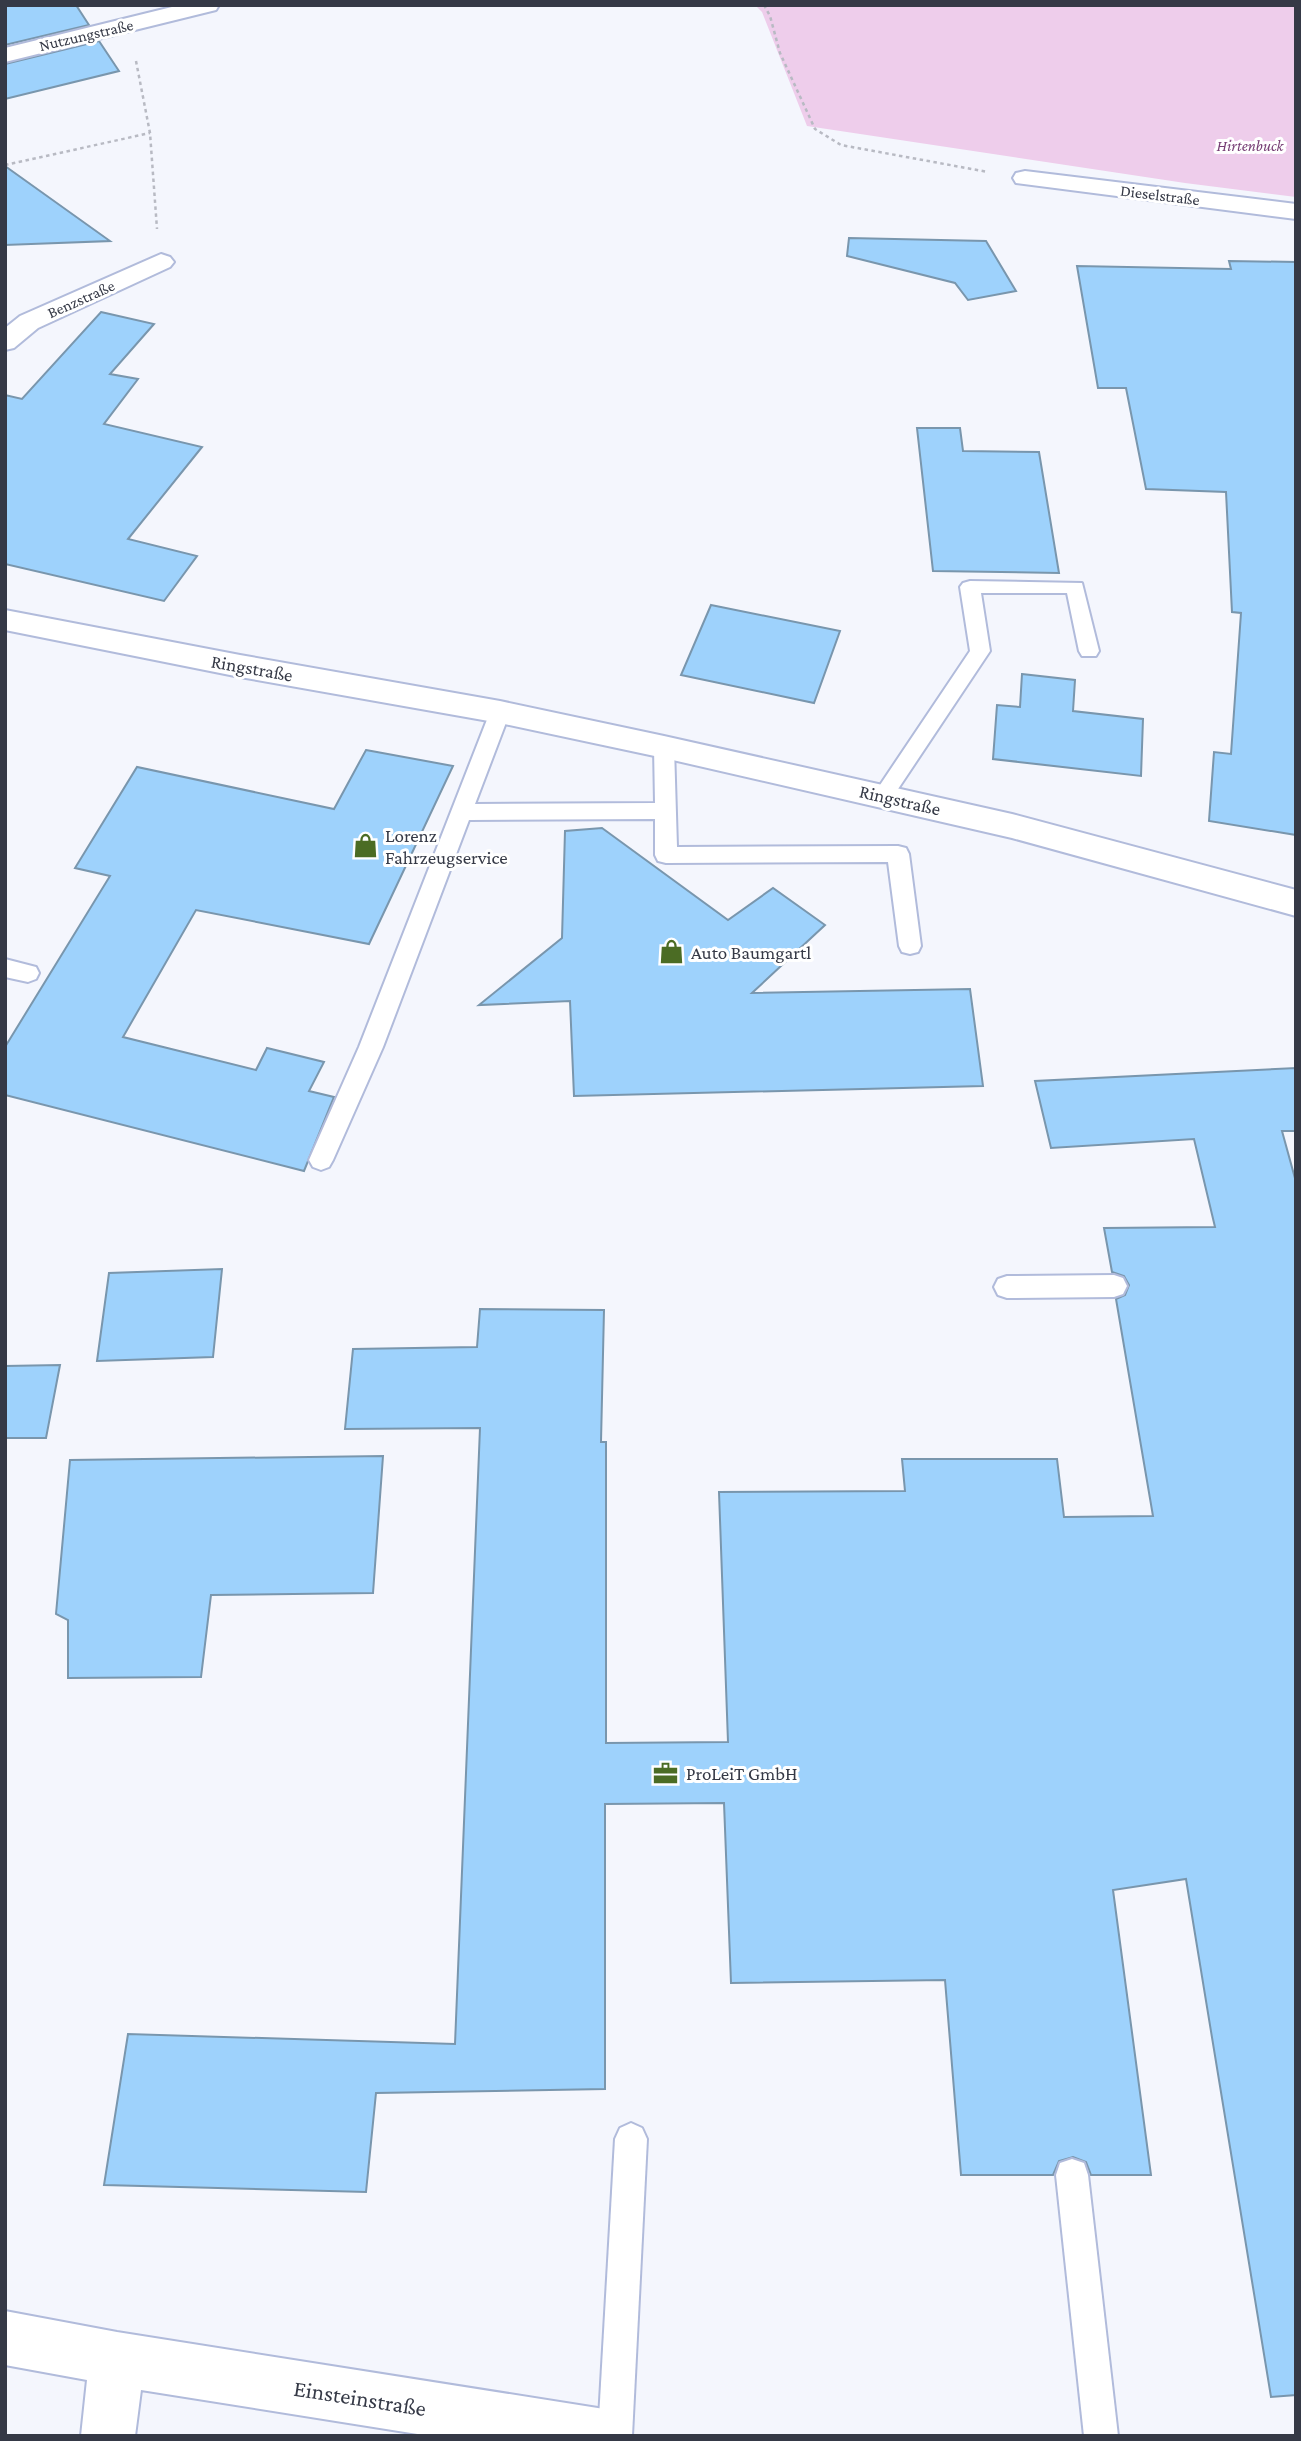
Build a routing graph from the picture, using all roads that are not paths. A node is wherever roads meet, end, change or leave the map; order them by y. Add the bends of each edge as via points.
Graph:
1 (208, 5) edge
2 (5, 55) edge
3 (1025, 178) road end
4 (1296, 212) edge
5 (161, 262) road end
6 (5, 342) edge
7 (5, 620) edge
8 (1088, 651) dead end
9 (500, 712) junction
10 (664, 747) junction
11 (883, 796) junction
12 (665, 811) junction
13 (463, 812) junction
14 (1296, 903) edge
15 (910, 946) dead end
16 (5, 968) edge
17 (28, 973) dead end
18 (321, 1160) dead end
19 (1114, 1286) dead end
20 (1007, 1287) dead end
21 (631, 2139) dead end
22 (1072, 2175) dead end
23 (5, 2338) edge
24 (117, 2359) junction
25 (108, 2436) edge
26 (604, 2436) edge
27 (615, 2436) edge
28 (1101, 2436) edge

1 - 2 street, Nutzungstraße
3 - 4 street, Dieselstraße
5 - 6 street, Benzstraße via 29,322
7 - 9 street, Ringstraße
8 - 11 lane via 1076,587 970,587 980,651
9 - 10 street, Ringstraße
9 - 13 lane
10 - 11 street, Ringstraße
10 - 12 lane
11 - 14 street, Ringstraße
12 - 13 lane
12 - 15 lane via 666,855 898,854
13 - 18 lane via 371,1047
16 - 17 lane
19 - 20 lane
21 - 27 lane
22 - 28 lane
23 - 24 street, Einsteinstraße
24 - 25 street
24 - 26 street, Einsteinstraße

